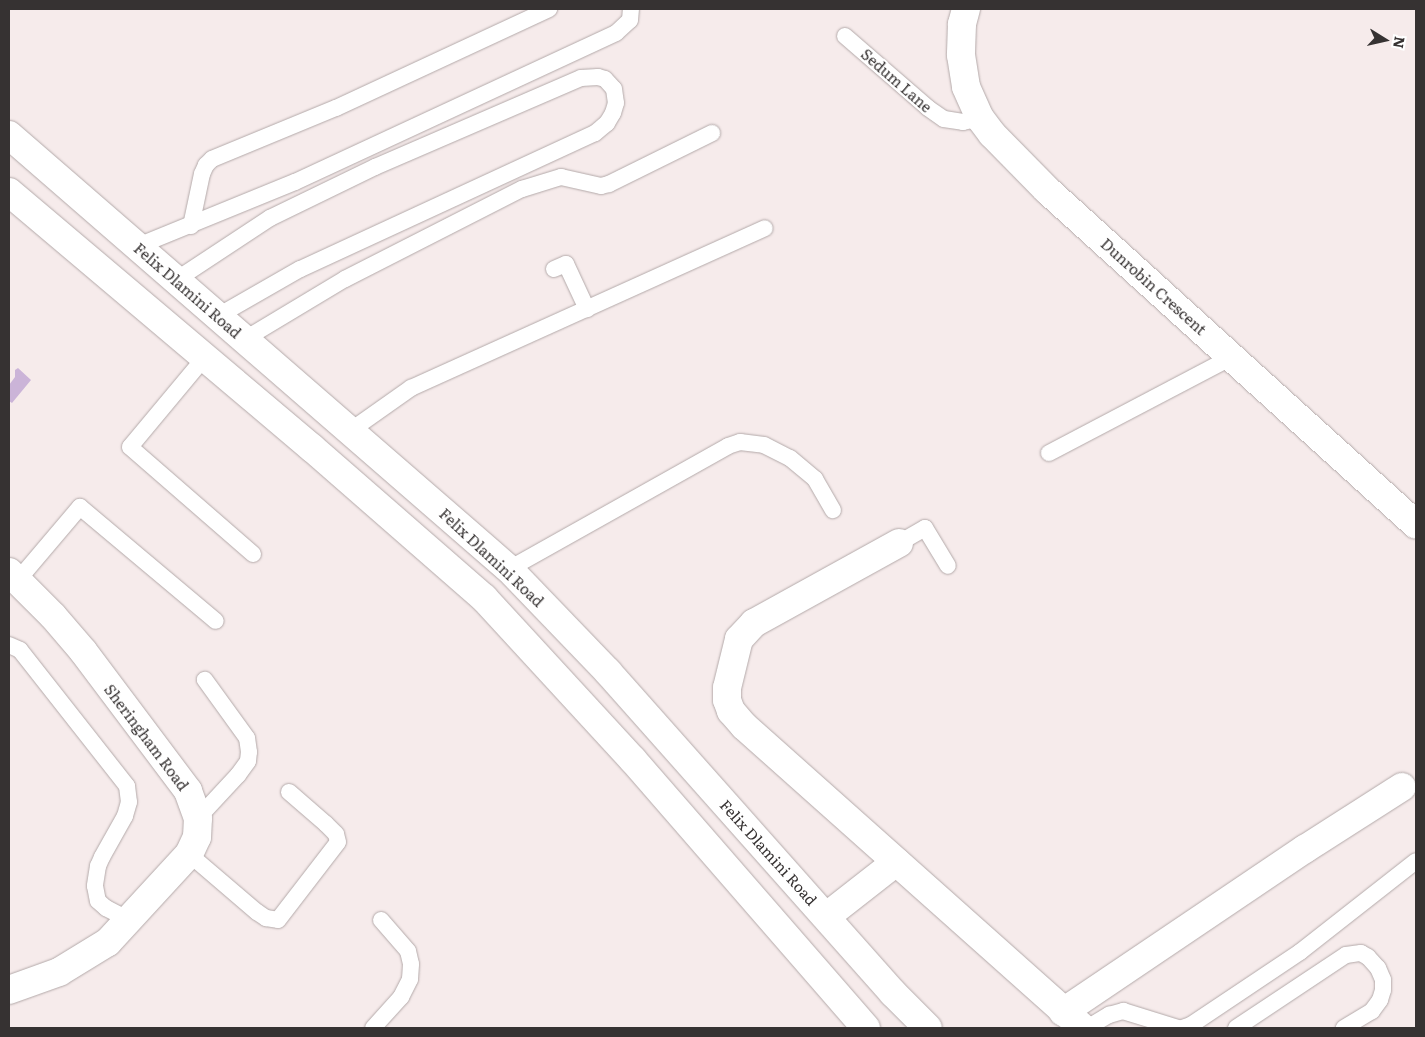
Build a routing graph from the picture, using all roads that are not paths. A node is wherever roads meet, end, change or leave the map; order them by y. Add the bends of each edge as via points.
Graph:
1 (549, 9) edge
2 (631, 9) edge
3 (966, 9) edge
4 (845, 36) dead end
5 (980, 118) junction
6 (712, 133) dead end
7 (9, 135) edge
8 (9, 192) edge
9 (191, 226) junction
10 (765, 228) dead end
11 (138, 246) junction
12 (554, 269) dead end
13 (176, 280) junction
14 (587, 308) junction
15 (218, 316) junction
16 (245, 339) junction
17 (204, 357) junction
18 (1232, 357) junction
19 (350, 431) junction
20 (1049, 454) dead end
21 (833, 510) dead end
22 (1416, 525) edge
23 (899, 543) joint
24 (253, 554) dead end
25 (948, 566) dead end
26 (509, 569) junction
27 (14, 576) edge
28 (216, 620) dead end
29 (9, 646) edge
30 (205, 680) dead end
31 (1402, 787) dead end
32 (289, 792) dead end
33 (198, 818) junction
34 (189, 854) junction
35 (1416, 861) edge
36 (896, 862) junction
37 (827, 916) junction
38 (130, 920) junction
39 (381, 920) dead end
40 (9, 990) edge
41 (850, 1018) edge
42 (1073, 1020) edge
43 (373, 1028) edge
44 (866, 1028) edge
45 (928, 1028) edge
46 (1087, 1028) edge
47 (1180, 1028) edge
48 (1236, 1028) edge
49 (1344, 1028) edge

1 - 9 lane via 336,108 212,159 202,174
2 - 9 lane via 630,20 616,33 295,182
3 - 5 street, Dunrobin Crescent via 961,55 966,87
4 - 5 lane, Sedum Lane via 944,119 963,122
5 - 18 street, Dunrobin Crescent via 1047,190
6 - 16 lane via 609,184 601,186 561,177 522,189 345,279
7 - 11 street, Felix Dlamini Road
8 - 17 street
9 - 11 lane
10 - 14 lane
11 - 13 street, Felix Dlamini Road
12 - 14 lane via 566,264
13 - 15 street, Felix Dlamini Road
13 - 15 lane via 270,218 393,159 581,78 605,79 614,89 616,102 613,113 594,134 300,269
14 - 19 lane via 412,388
15 - 16 street, Felix Dlamini Road
16 - 19 street, Felix Dlamini Road
17 - 24 lane via 130,447
17 - 41 street via 484,598 633,760
18 - 20 lane
18 - 22 street, Dunrobin Crescent
19 - 26 street, Felix Dlamini Road
21 - 26 lane via 815,479 790,458 764,445 740,442
23 - 25 lane via 924,528
23 - 36 street via 754,623 739,639 727,688 731,711 744,726
26 - 37 street, Felix Dlamini Road via 608,672
27 - 28 lane via 80,507
27 - 33 street, Sheringham Road via 83,651 188,791
29 - 38 lane via 20,650 127,786 129,802 125,816 100,862 95,886 98,901
30 - 33 lane via 247,738 249,752 248,761 238,775
31 - 42 street via 1305,848
32 - 34 lane via 336,834 338,842 278,920 257,912
33 - 34 street, Sheringham Road via 197,837
34 - 38 street, Sheringham Road
35 - 47 lane via 1300,952 1191,1026
36 - 37 street
36 - 42 street
37 - 45 street, Felix Dlamini Road via 893,993
38 - 40 street, Sheringham Road via 87,957 59,972
39 - 43 lane via 408,951 410,979 401,997
41 - 44 street
46 - 47 lane via 1123,1011
48 - 49 lane via 1346,955 1361,953 1378,968 1383,990 1372,1011

